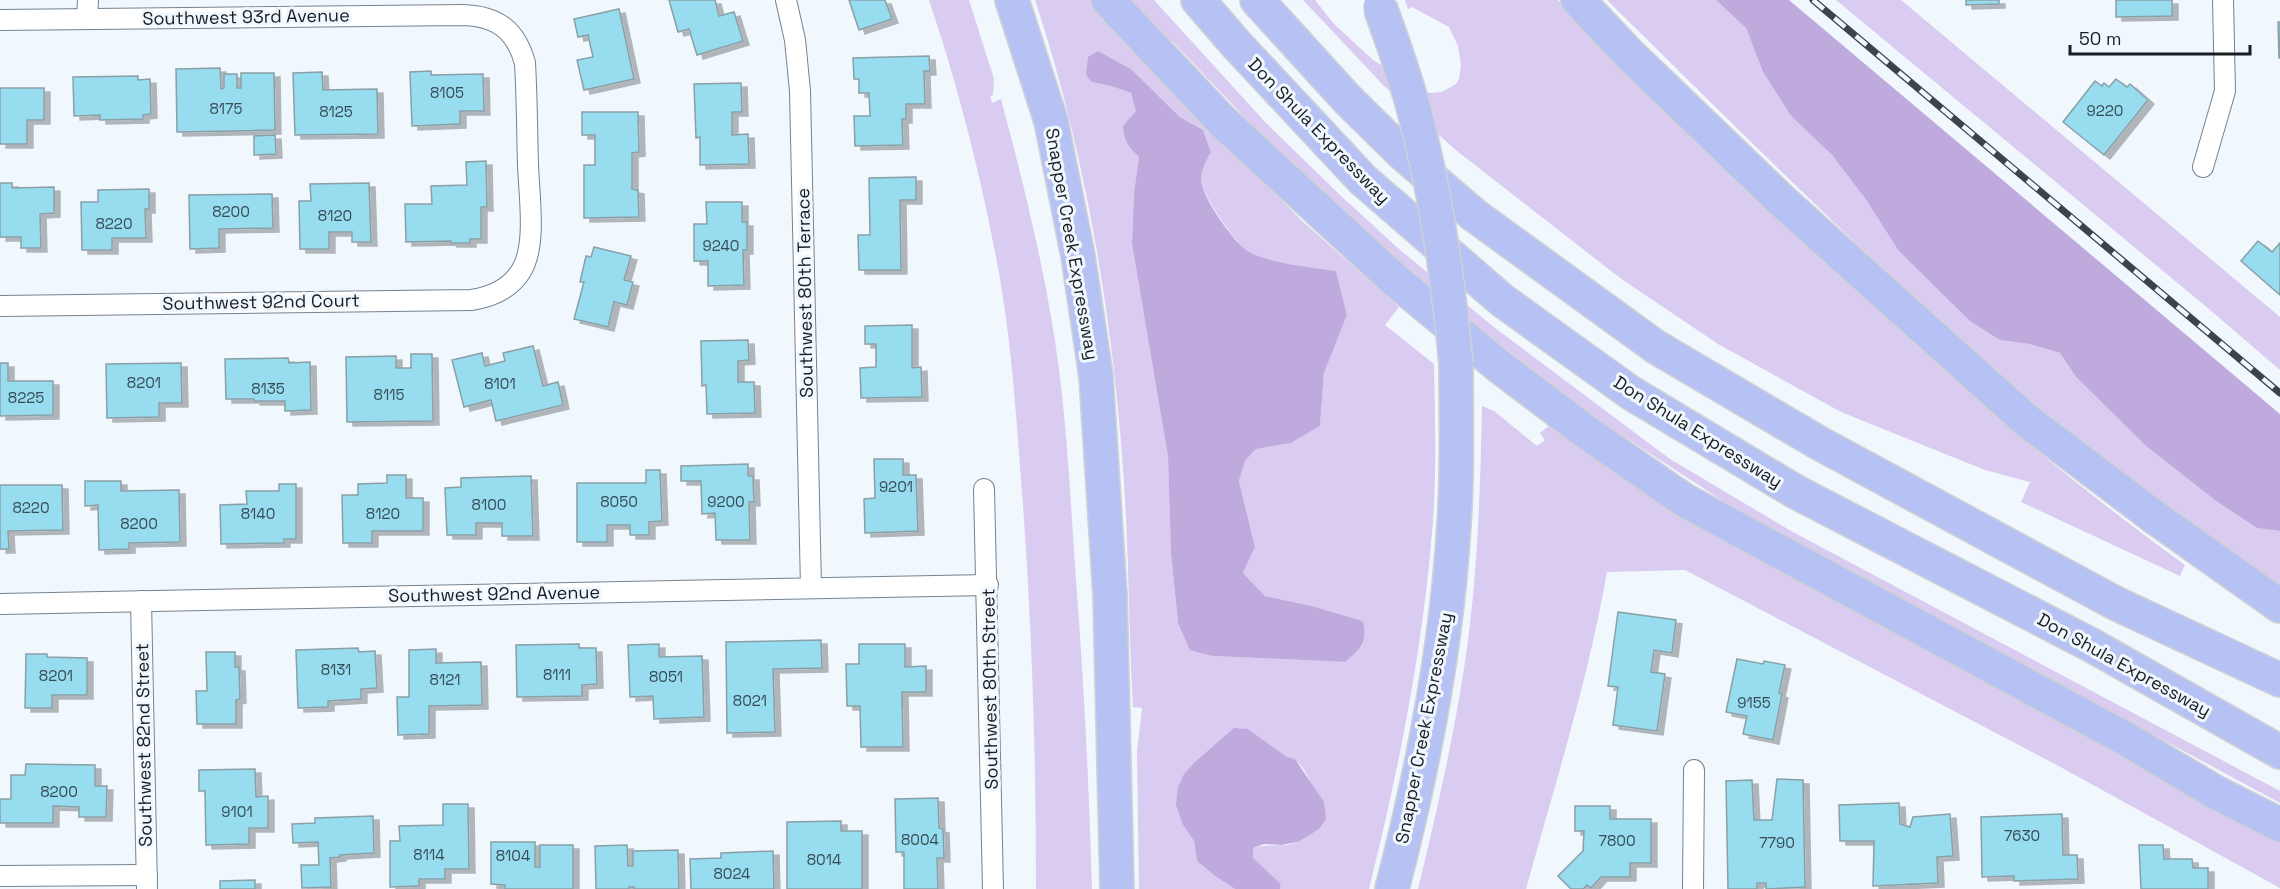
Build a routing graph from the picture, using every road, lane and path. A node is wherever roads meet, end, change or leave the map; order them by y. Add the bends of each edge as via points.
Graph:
1 (786, 0) edge
2 (987, 0) edge
3 (1012, 0) edge
4 (1108, 0) edge
5 (1198, 0) edge
6 (1257, 0) edge
7 (1578, 0) edge
8 (2223, 0) edge
9 (1378, 4) edge
10 (87, 9) edge
11 (0, 20) edge
12 (1051, 122) junction
13 (2203, 166) dead end
14 (516, 279) joint
15 (0, 306) edge
16 (984, 489) dead end
17 (988, 585) junction
18 (811, 588) junction
19 (141, 601) junction
20 (0, 604) edge
21 (2280, 606) edge
22 (2280, 680) edge
23 (2280, 752) edge
24 (1694, 770) dead end
25 (2280, 825) edge
26 (0, 876) edge
27 (147, 882) edge
28 (993, 889) edge
29 (1117, 889) edge
30 (1392, 889) edge
31 (1693, 889) edge

1 - 18 street, Southwest 80th Terrace via 795,40 801,101
2 - 12 highway
3 - 12 highway, Snapper Creek Expressway
4 - 25 highway via 1222,121 1422,302 1586,432 1684,500
5 - 23 highway, Don Shula Expressway via 1363,180 1503,301 1631,393 1796,492 2093,646
6 - 22 highway via 1401,152 1474,215 1656,347 1818,443 2115,603
7 - 21 highway via 1782,201 2026,420
8 - 13 street via 2225,91
9 - 30 highway, Snapper Creek Expressway, bridge via 1413,105 1432,186 1456,364 1455,513 1447,605 1426,737
10 - 11 street, Southwest 93rd Avenue
10 - 14 street, Southwest 93rd Avenue via 463,15 499,23 518,43 525,63 530,225 527,255
12 - 29 highway, Snapper Creek Expressway via 1078,256 1096,376 1110,595
14 - 15 street, Southwest 92nd Court via 495,294 471,300
16 - 17 street, Southwest 80th Street
17 - 18 street, Southwest 92nd Avenue
17 - 28 street, Southwest 80th Street
18 - 19 street, Southwest 92nd Avenue
19 - 20 street, Southwest 92nd Avenue
19 - 27 street, Southwest 82nd Street
24 - 31 street
26 - 27 street

